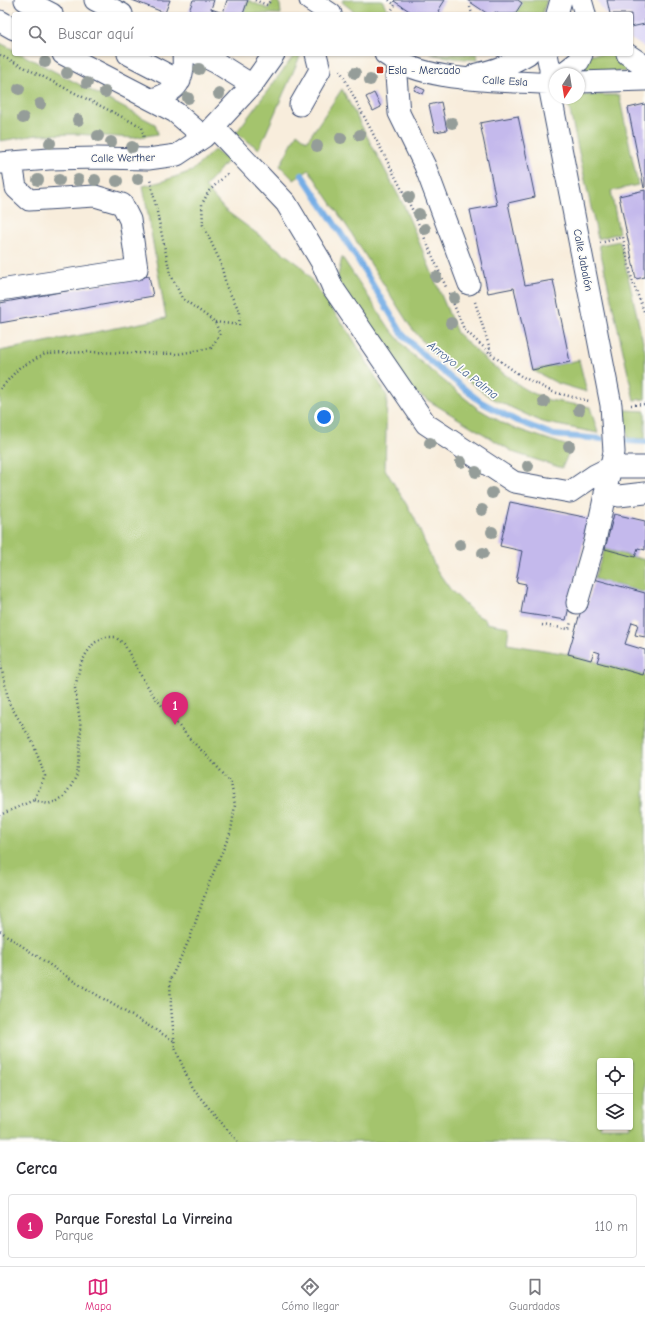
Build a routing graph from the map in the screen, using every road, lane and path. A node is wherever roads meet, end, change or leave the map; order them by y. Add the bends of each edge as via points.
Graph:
1 (25, 0) edge
2 (95, 0) edge
3 (255, 0) edge
4 (271, 0) edge
5 (388, 0) edge
6 (561, 0) edge
7 (582, 0) edge
8 (308, 7) edge
9 (470, 7) dead end
10 (48, 12) edge
11 (118, 12) edge
12 (324, 12) edge
13 (390, 12) edge
14 (471, 12) edge
15 (558, 12) edge
16 (585, 12) edge
17 (0, 21) edge
18 (12, 27) edge
19 (0, 55) edge
20 (67, 56) edge
21 (132, 56) edge
22 (183, 56) edge
23 (203, 56) edge
24 (273, 56) edge
25 (316, 56) edge
26 (525, 56) edge
27 (547, 56) edge
28 (581, 56) edge
29 (631, 56) edge
30 (393, 58) edge
31 (645, 66) edge
32 (550, 68) edge
33 (570, 68) edge
34 (456, 77) junction
35 (549, 80) edge
36 (645, 80) edge
37 (180, 81) junction
38 (585, 82) edge
39 (252, 85) junction
40 (152, 99) junction
41 (552, 104) edge
42 (300, 105) dead end
43 (209, 132) junction
44 (145, 143) dead end
45 (244, 158) junction
46 (6, 162) edge
47 (151, 184) dead end
48 (597, 243) dead end
49 (469, 284) joint
50 (0, 290) edge
51 (645, 314) edge
52 (215, 322) junction
53 (492, 355) dead end
54 (0, 389) edge
55 (645, 404) edge
56 (633, 405) dead end
57 (611, 467) junction
58 (645, 467) edge
59 (605, 493) junction
60 (645, 493) edge
61 (574, 613) joint
62 (542, 625) dead end
63 (0, 661) edge
64 (34, 800) junction
65 (0, 815) edge
66 (0, 931) edge
67 (174, 1041) junction
68 (238, 1142) edge

1 - 10 street
2 - 11 street
3 - 4 path via 267,5
5 - 13 path via 395,5
6 - 15 street
7 - 16 street
8 - 12 street
9 - 14 path
17 - 18 street
19 - 44 path via 142,127
20 - 40 street
21 - 37 street
22 - 37 street via 184,68
23 - 39 street
24 - 39 street, Calle Werther
25 - 42 street via 320,70
26 - 34 street, Calle Esla via 508,66
27 - 32 street, Calle Jabalón
28 - 33 street
29 - 31 street
30 - 34 street, Calle Esla via 417,70
30 - 49 street via 399,113 425,166
34 - 35 street, Calle Esla via 485,80
36 - 38 street
37 - 40 street via 170,92
39 - 43 street, Calle Werther
40 - 43 street
41 - 57 street, Calle Jabalón via 611,405 614,452
43 - 45 street
43 - 46 street, Calle Werther via 177,155 148,159 97,158
45 - 52 path via 209,191 202,204 203,225 220,261 227,288 240,312 239,325
45 - 57 street via 286,203 322,262 333,288 426,424 514,482 570,492
46 - 50 street via 16,188 28,200 95,196 122,204 130,220 137,268
47 - 52 path via 173,280 182,298
48 - 51 path via 623,237 632,280
49 - 53 path
52 - 54 path via 220,334 211,348 178,354 46,354 19,368
55 - 56 path
57 - 58 street
57 - 59 street, Calle Jabalón
59 - 60 street via 619,496
59 - 61 street, Calle Jabalón via 595,541
61 - 62 path via 569,629
63 - 64 path via 9,703 33,743 45,776
64 - 65 path
64 - 67 path via 48,804 57,801 64,796 77,775 81,728 75,688 80,666 94,643 105,637 115,637 124,644 153,695 231,783 236,805 231,831 190,938 170,980
66 - 67 path via 72,980
67 - 68 path via 192,1088

